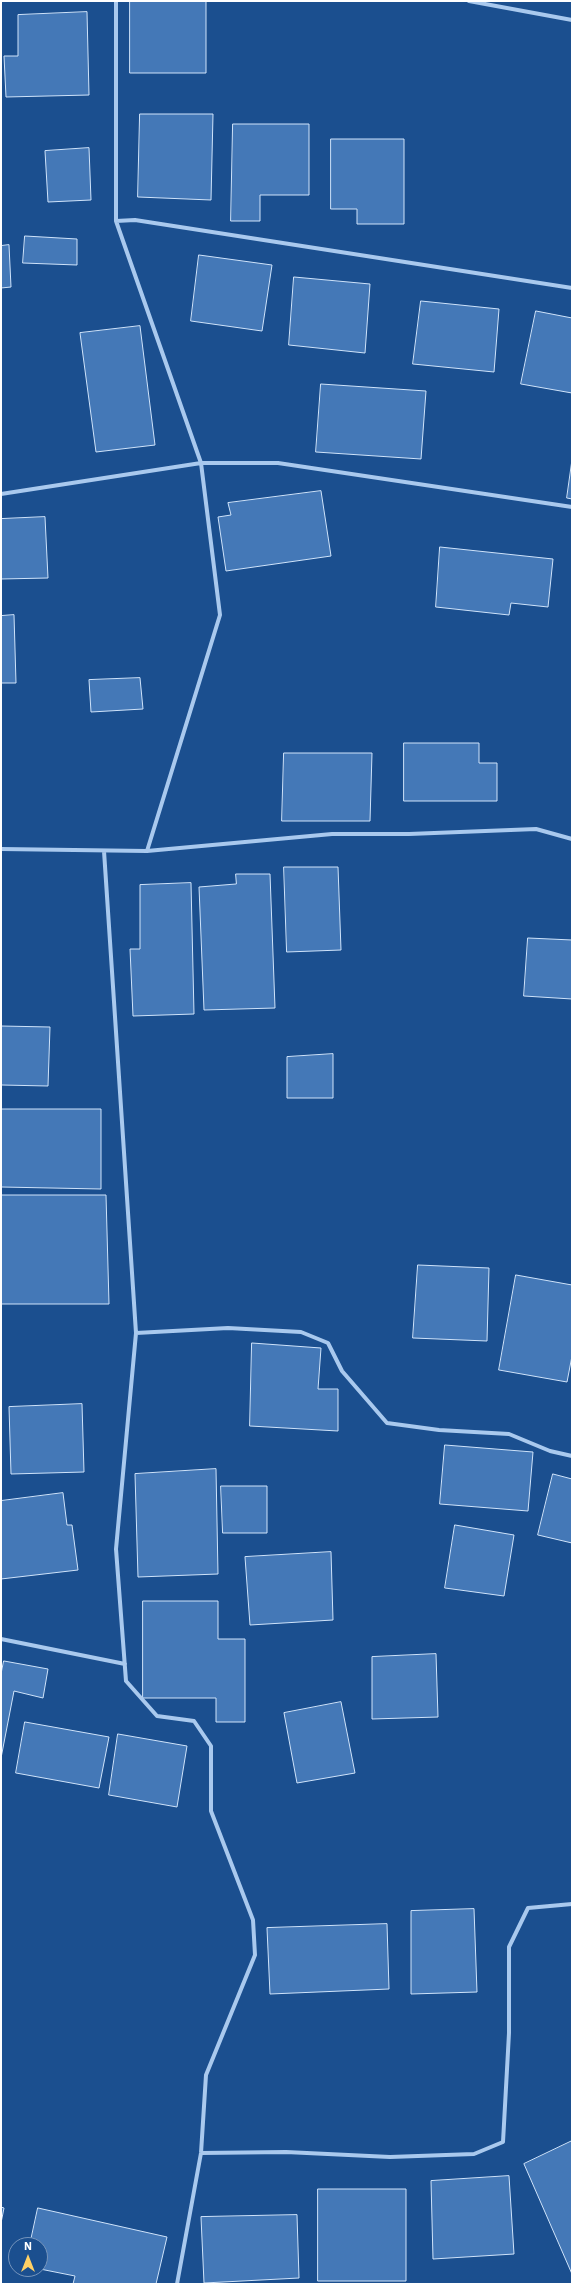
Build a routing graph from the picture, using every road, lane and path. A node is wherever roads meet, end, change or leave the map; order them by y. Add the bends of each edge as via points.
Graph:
1 (116, 1) edge
2 (469, 1) edge
3 (572, 20) edge
4 (116, 222) junction
5 (572, 288) edge
6 (202, 463) junction
7 (1, 494) edge
8 (572, 507) edge
9 (572, 839) edge
10 (1, 849) edge
11 (104, 850) junction
12 (147, 851) junction
13 (136, 1334) junction
14 (572, 1456) edge
15 (1, 1639) edge
16 (125, 1664) junction
17 (572, 1904) edge
18 (202, 2153) junction
19 (177, 2284) edge

1 - 4 street
2 - 3 street
4 - 5 street via 135,220
4 - 6 street
6 - 7 street
6 - 8 street via 278,464
6 - 12 street via 220,615
9 - 12 street via 536,829 332,834
10 - 11 street
11 - 12 street
11 - 13 street
13 - 14 street via 228,1328 301,1332 328,1343 342,1371 387,1423 439,1430 508,1434 550,1451
13 - 16 street via 116,1549
15 - 16 street
16 - 18 street via 126,1681 157,1716 194,1721 212,1746 211,1811 253,1920 255,1954 206,2075
17 - 18 street via 528,1908 509,1946 509,2033 503,2142 474,2154 390,2157 286,2152
18 - 19 street

